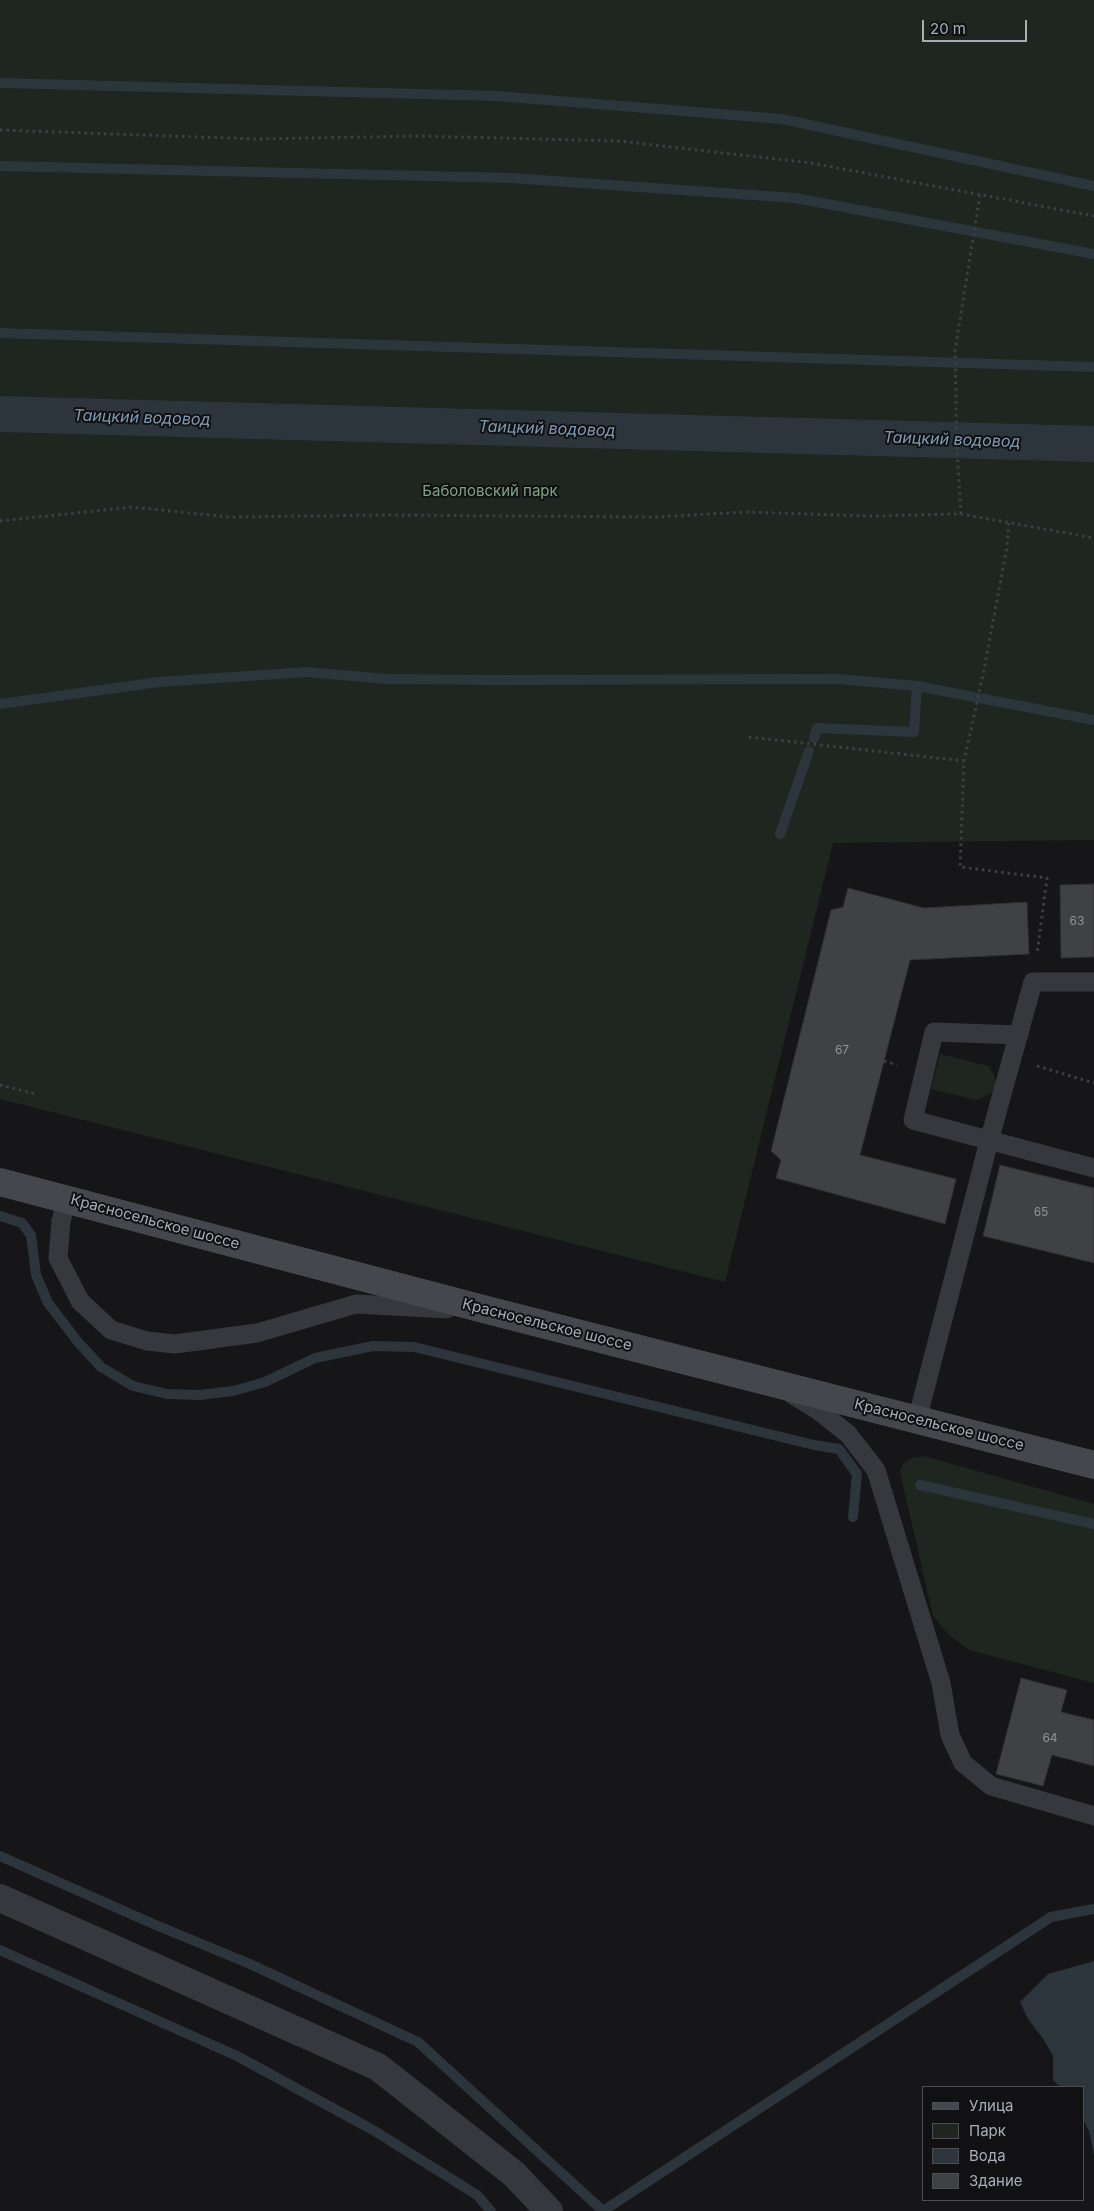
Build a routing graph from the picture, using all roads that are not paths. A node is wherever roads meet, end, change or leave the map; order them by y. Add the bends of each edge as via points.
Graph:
1 (1094, 982) edge
2 (1019, 1035) junction
3 (989, 1141) junction
4 (1094, 1168) edge
5 (0, 1182) edge
6 (67, 1198) junction
7 (487, 1310) junction
8 (772, 1382) junction
9 (917, 1420) junction
10 (1094, 1465) edge
11 (1094, 1816) edge
12 (0, 1898) edge
13 (549, 2211) edge

1 - 2 lane via 1034,982
2 - 3 lane
2 - 3 lane via 934,1032 913,1120
3 - 4 lane
3 - 9 lane
5 - 6 main road, Красносельское шоссе
6 - 7 main road, Красносельское шоссе
6 - 7 lane via 61,1221 58,1258 80,1301 111,1330 147,1341 175,1344 257,1333 356,1304
7 - 8 main road, Красносельское шоссе
8 - 9 main road, Красносельское шоссе
8 - 11 lane via 819,1411 848,1434 876,1470 941,1683 950,1735 963,1763 990,1786
9 - 10 main road, Красносельское шоссе
12 - 13 street via 378,2067 514,2174

